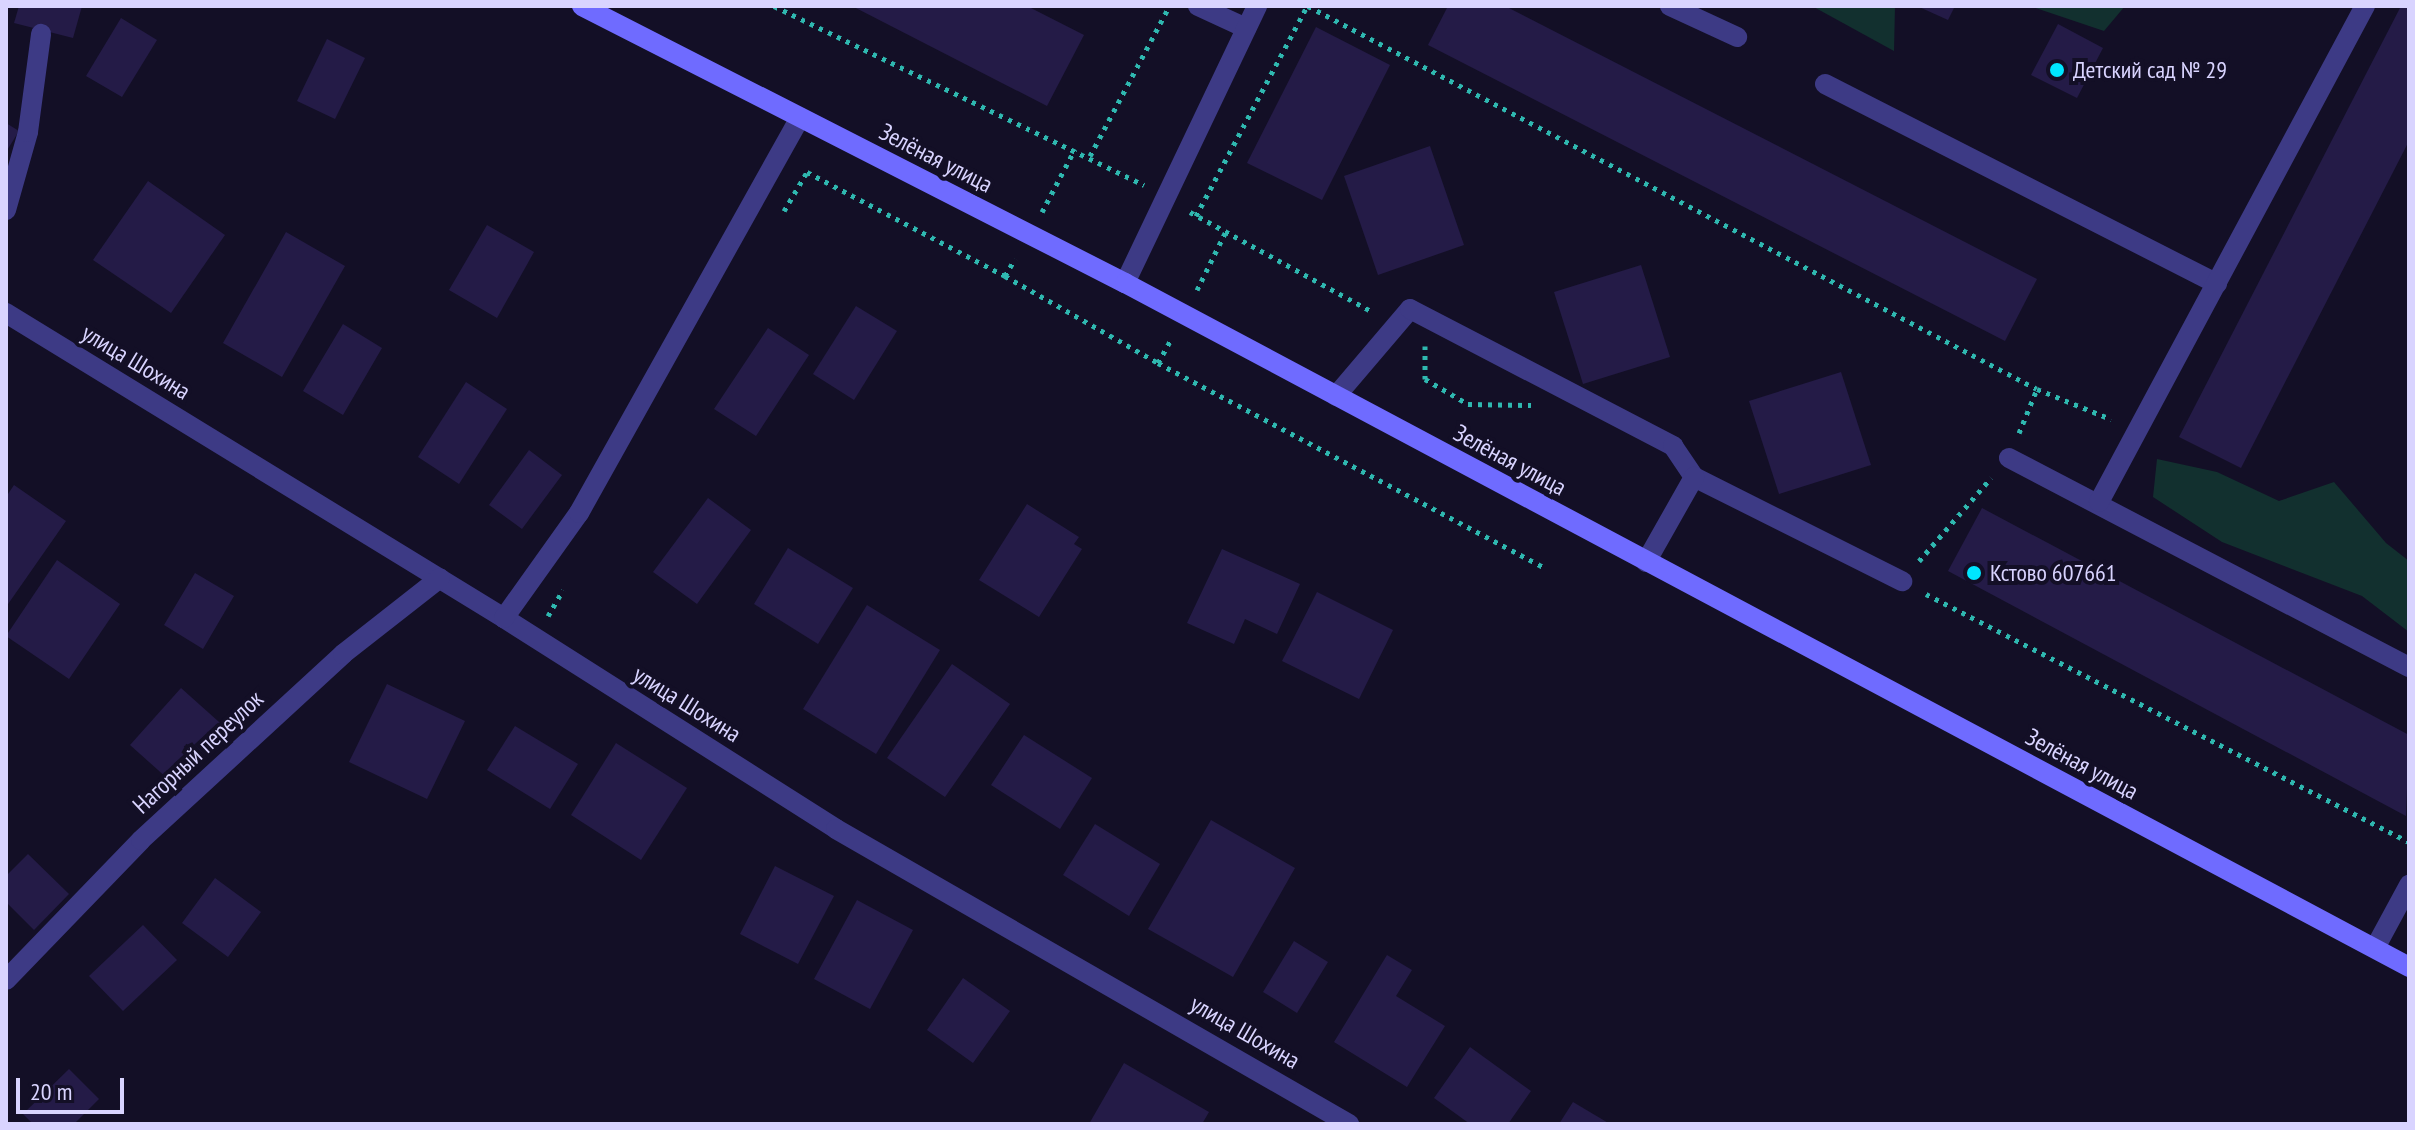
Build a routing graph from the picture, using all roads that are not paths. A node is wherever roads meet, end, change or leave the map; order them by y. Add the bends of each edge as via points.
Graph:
1 (582, 6) edge
2 (1198, 6) edge
3 (1257, 6) edge
4 (1670, 6) edge
5 (2365, 6) edge
6 (1246, 28) junction
7 (41, 34) dead end
8 (1737, 37) dead end
9 (1825, 84) dead end
10 (800, 117) junction
11 (6, 210) edge
12 (1125, 283) junction
13 (2217, 284) junction
14 (6, 313) edge
15 (1336, 396) junction
16 (2009, 458) road end
17 (1694, 477) junction
18 (2099, 502) junction
19 (1646, 562) junction
20 (440, 578) junction
21 (1902, 581) road end
22 (504, 618) junction
23 (2409, 667) edge
24 (2409, 885) edge
25 (2375, 948) junction
26 (2409, 967) edge
27 (6, 980) edge
28 (1349, 1124) edge

1 - 10 main road, Зелёная улица
2 - 6 street
3 - 6 street
4 - 8 street
5 - 13 street
6 - 12 street
7 - 11 street via 28,132
9 - 13 street
10 - 12 main road, Зелёная улица
10 - 22 street via 579,513
12 - 15 main road, Зелёная улица
13 - 18 street
14 - 20 street, улица Шохина
15 - 17 street via 1410,309 1673,446
15 - 19 main road, Зелёная улица
16 - 18 street
17 - 19 street
17 - 21 street
18 - 23 street
19 - 25 main road, Зелёная улица
20 - 22 street, улица Шохина
20 - 27 street, Нагорный переулок via 343,654 152,830
22 - 28 street, улица Шохина via 836,829
24 - 25 street
25 - 26 main road, Зелёная улица

